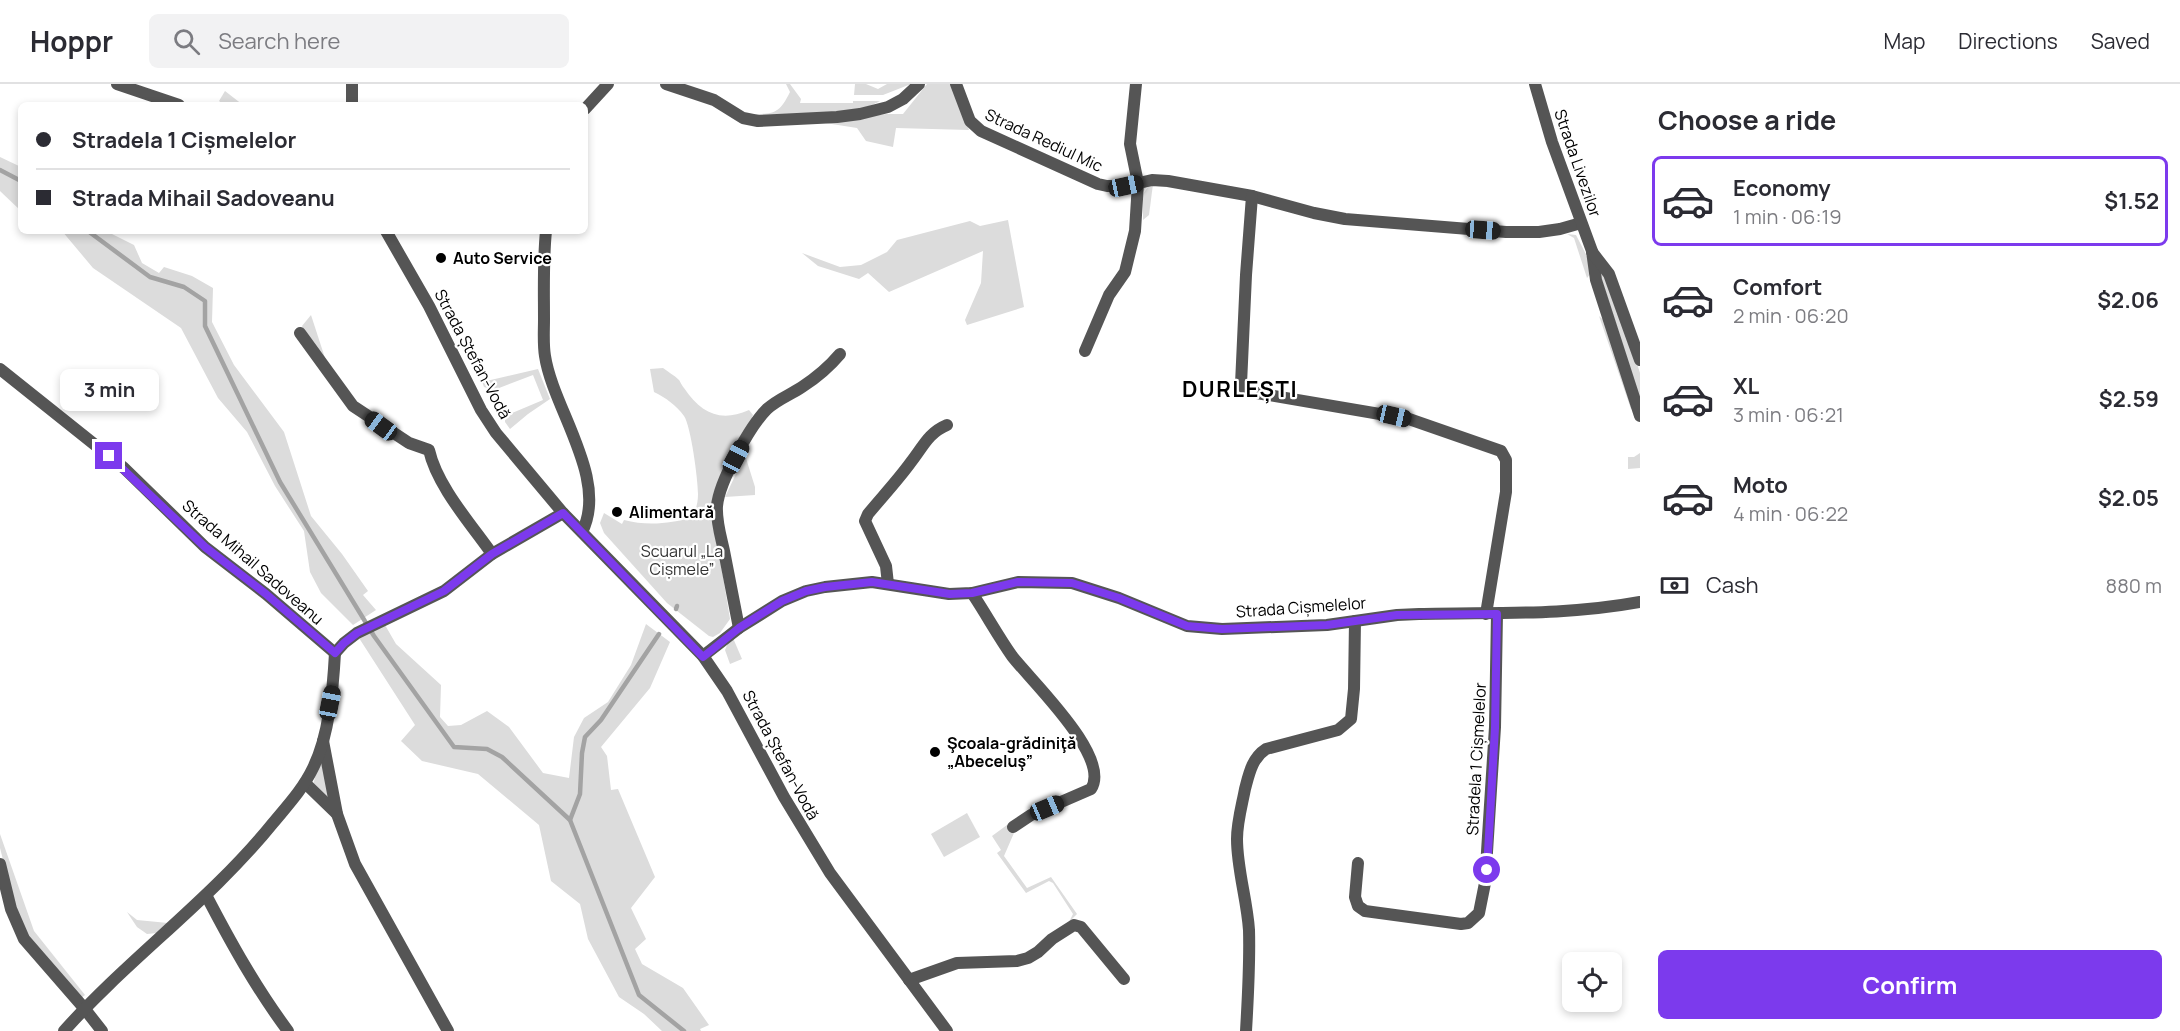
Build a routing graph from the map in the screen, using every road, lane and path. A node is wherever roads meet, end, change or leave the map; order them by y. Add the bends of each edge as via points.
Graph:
1 (117, 84) edge
2 (352, 84) edge
3 (608, 84) edge
4 (666, 84) edge
5 (919, 84) edge
6 (956, 84) edge
7 (1136, 84) edge
8 (1535, 84) edge
9 (170, 102) edge
10 (352, 102) edge
11 (588, 106) edge
12 (1138, 183) junction
13 (1252, 196) junction
14 (1581, 223) junction
15 (388, 234) edge
16 (546, 234) edge
17 (1592, 251) junction
18 (300, 333) dead end
19 (1084, 351) dead end
20 (840, 354) dead end
21 (1640, 360) edge
22 (0, 369) edge
23 (1640, 416) edge
24 (947, 425) dead end
25 (563, 513) junction
26 (582, 532) junction
27 (492, 554) junction
28 (888, 584) junction
29 (972, 593) junction
30 (1640, 602) edge
31 (1492, 614) junction
32 (1355, 621) junction
33 (739, 628) junction
34 (335, 653) junction
35 (703, 657) junction
36 (322, 740) junction
37 (304, 783) junction
38 (337, 814) junction
39 (1013, 827) dead end
40 (0, 864) edge
41 (1358, 864) dead end
42 (206, 895) junction
43 (1124, 979) dead end
44 (909, 980) junction
45 (84, 1008) junction
46 (64, 1031) edge
47 (102, 1031) edge
48 (288, 1031) edge
49 (448, 1031) edge
50 (947, 1031) edge
51 (1246, 1031) edge

1 - 9 street
2 - 10 street
3 - 11 street
4 - 5 street via 714,100 743,118 758,121 837,117 888,107
6 - 12 street, Strada Rediul Mic via 970,121 981,131 1098,184
7 - 12 street via 1130,144
8 - 14 street, Strada Livezilor
12 - 13 street, Strada Rediul Mic via 1168,181
12 - 19 street via 1130,257
13 - 14 street, Strada Rediul Mic via 1314,213 1366,221 1506,232 1539,232
13 - 31 street, Stradela 1 Cișmelelor via 1241,384 1251,392 1409,419 1501,451 1506,460 1506,492
14 - 17 street, Strada Livezilor
15 - 25 street, Strada Ștefan-Vodă via 481,410
16 - 26 street via 544,354 584,471 590,509
17 - 21 street, Strada Livezilor via 1609,274
17 - 23 street, Strada Livezilor via 1596,280
18 - 27 street via 353,406 409,443 429,450 447,491
20 - 33 street via 802,388 768,408 755,423 720,496 720,529
22 - 34 street, Strada Mihail Sadoveanu via 124,468 205,547
24 - 28 street via 928,437 865,521 886,566
25 - 26 street, Strada Ștefan-Vodă
25 - 27 street
26 - 35 street, Strada Ștefan-Vodă
27 - 34 street via 444,591 381,619 357,633
28 - 29 street, Strada Cișmelelor via 950,594
28 - 33 street, Strada Cișmelelor via 847,583 806,591
29 - 32 street, Strada Cișmelelor via 1018,582 1057,581 1086,586 1187,626 1222,629
29 - 39 street via 1012,656 1076,733 1095,774 1091,789
30 - 31 street, Strada Cișmelelor via 1551,614
31 - 32 street, Strada Cișmelelor via 1397,615
31 - 41 street, Stradela 1 Cișmelelor via 1495,728 1488,856 1479,913 1461,924 1365,910 1358,906 1355,897
32 - 51 street via 1351,719 1338,730 1266,749 1253,762 1247,779 1237,840 1248,927
33 - 35 street, Strada Cișmelelor
34 - 36 street
35 - 44 street, Strada Ștefan-Vodă via 727,691 814,848
36 - 37 street
36 - 38 street
37 - 38 street
37 - 42 street via 251,850
38 - 49 street via 356,864
40 - 45 street via 11,909 24,939
42 - 45 street
42 - 48 street via 234,949
43 - 44 street via 1081,927 1074,925 1028,958 957,963
44 - 50 street, Strada Ștefan-Vodă
45 - 46 street
45 - 47 street

